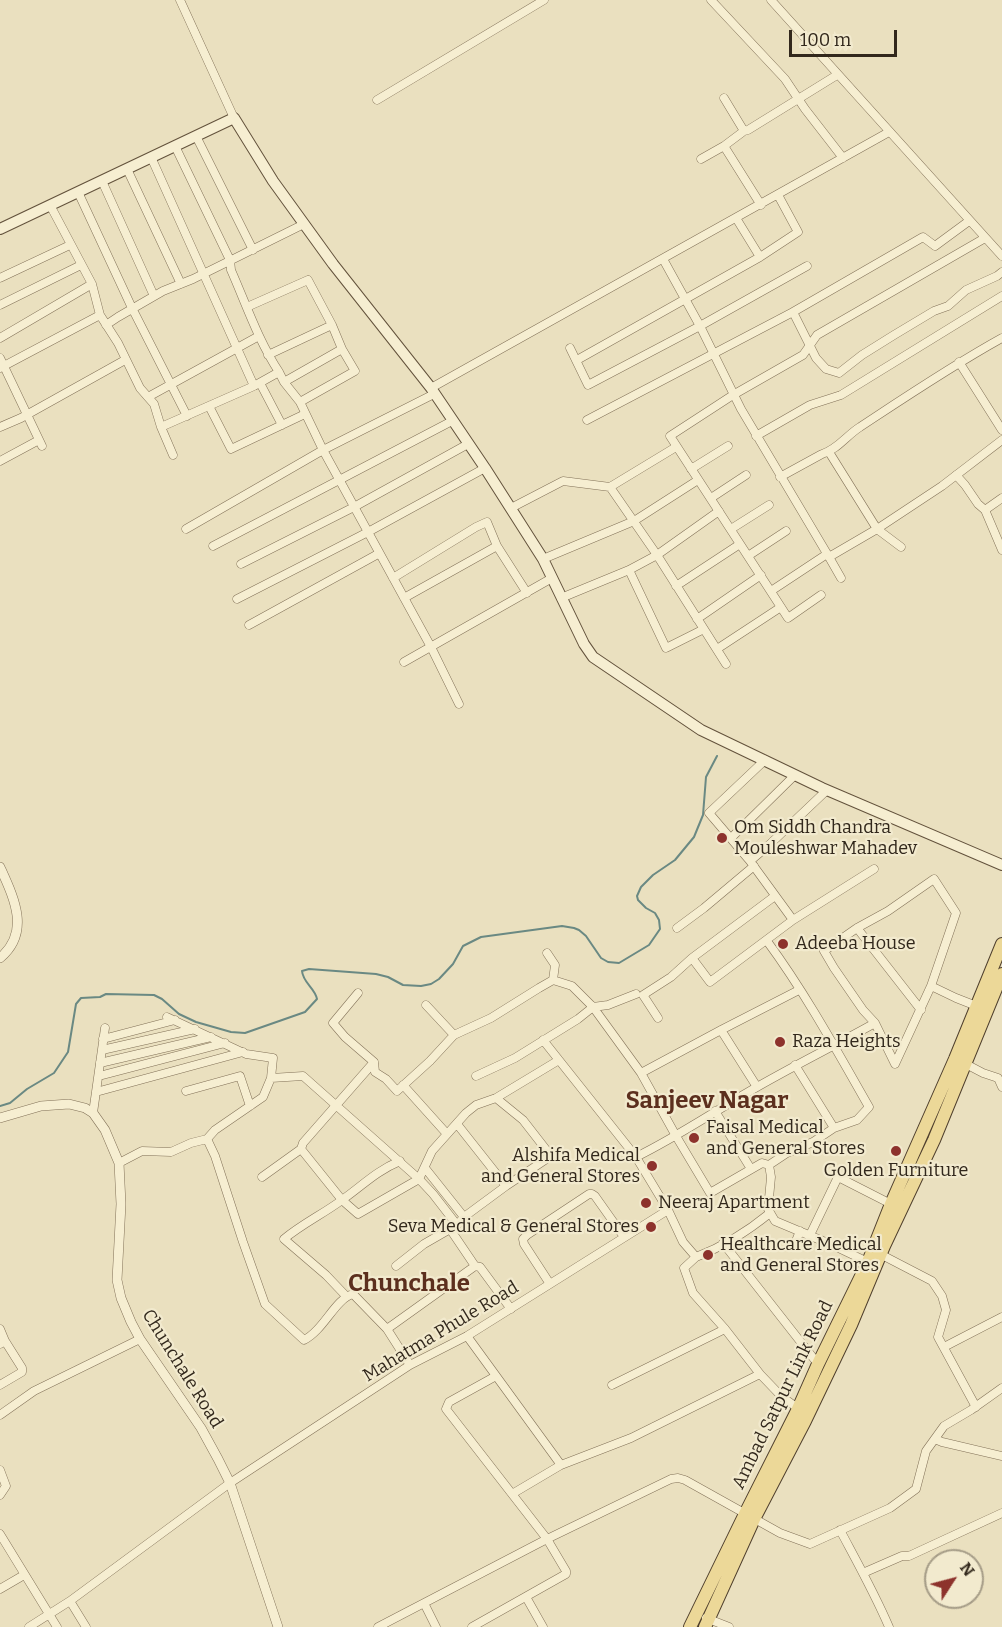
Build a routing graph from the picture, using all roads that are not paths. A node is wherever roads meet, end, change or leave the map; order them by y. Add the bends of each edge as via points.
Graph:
1 (180, 0) edge
2 (544, 0) edge
3 (711, 0) edge
4 (771, 0) edge
5 (837, 75) junction
6 (724, 98) dead end
7 (798, 99) junction
8 (376, 100) dead end
9 (234, 118) junction
10 (744, 131) junction
11 (889, 132) junction
12 (196, 136) junction
13 (175, 146) junction
14 (724, 146) junction
15 (151, 157) junction
16 (843, 158) junction
17 (701, 159) dead end
18 (127, 169) junction
19 (102, 181) junction
20 (78, 192) junction
21 (778, 195) junction
22 (50, 205) junction
23 (761, 205) junction
24 (736, 218) junction
25 (969, 221) junction
26 (304, 224) junction
27 (0, 229) edge
28 (985, 238) junction
29 (70, 245) junction
30 (253, 250) junction
31 (1002, 256) edge
32 (760, 257) junction
33 (663, 259) junction
34 (230, 260) junction
35 (81, 265) junction
36 (807, 266) dead end
37 (1002, 272) edge
38 (203, 274) junction
39 (0, 278) edge
40 (92, 284) junction
41 (181, 284) junction
42 (154, 296) junction
43 (1002, 296) edge
44 (685, 298) junction
45 (0, 305) edge
46 (247, 307) junction
47 (132, 308) junction
48 (793, 312) junction
49 (100, 315) junction
50 (106, 325) junction
51 (332, 325) junction
52 (700, 326) junction
53 (258, 336) junction
54 (0, 338) edge
55 (1002, 338) edge
56 (809, 345) junction
57 (237, 347) junction
58 (570, 348) dead end
59 (342, 349) junction
60 (713, 353) junction
61 (268, 355) junction
62 (0, 358) edge
63 (125, 360) junction
64 (577, 360) junction
65 (959, 362) junction
66 (2, 368) edge
67 (279, 372) junction
68 (284, 382) junction
69 (170, 384) junction
70 (257, 385) junction
71 (432, 391) junction
72 (733, 395) junction
73 (148, 397) junction
74 (300, 402) junction
75 (209, 406) junction
76 (27, 414) junction
77 (305, 414) junction
78 (187, 416) junction
79 (586, 420) dead end
80 (452, 421) junction
81 (282, 425) junction
82 (0, 427) edge
83 (161, 427) junction
84 (1002, 430) edge
85 (756, 436) junction
86 (1002, 440) edge
87 (468, 444) junction
88 (728, 446) dead end
89 (676, 447) junction
90 (323, 450) junction
91 (829, 452) junction
92 (173, 455) dead end
93 (0, 461) edge
94 (485, 468) junction
95 (691, 469) junction
96 (746, 475) dead end
97 (957, 475) junction
98 (780, 477) junction
99 (698, 480) junction
100 (339, 481) junction
101 (610, 487) junction
102 (711, 498) junction
103 (1002, 498) edge
104 (769, 505) dead end
105 (354, 507) junction
106 (511, 508) junction
107 (985, 510) junction
108 (719, 511) junction
109 (634, 521) junction
110 (186, 529) dead end
111 (731, 529) junction
112 (877, 529) junction
113 (786, 531) dead end
114 (368, 532) junction
115 (740, 544) junction
116 (213, 546) dead end
117 (497, 546) junction
118 (901, 547) dead end
119 (1002, 550) edge
120 (378, 554) junction
121 (657, 555) junction
122 (828, 555) junction
123 (748, 556) junction
124 (543, 559) junction
125 (241, 564) dead end
126 (629, 570) junction
127 (761, 575) junction
128 (393, 578) junction
129 (552, 578) junction
130 (841, 578) dead end
131 (676, 586) junction
132 (771, 591) junction
133 (527, 593) junction
134 (820, 595) dead end
135 (404, 598) junction
136 (561, 598) junction
137 (237, 599) dead end
138 (781, 607) junction
139 (697, 619) junction
140 (249, 625) dead end
141 (704, 629) junction
142 (431, 647) junction
143 (717, 649) junction
144 (404, 662) dead end
145 (726, 664) dead end
146 (459, 704) dead end
147 (765, 760) junction
148 (795, 775) junction
149 (828, 790) junction
150 (731, 838) junction
151 (752, 863) junction
152 (1002, 865) edge
153 (0, 867) edge
154 (874, 869) dead end
155 (775, 896) junction
156 (794, 920) junction
157 (677, 928) dead end
158 (857, 928) junction
159 (767, 941) junction
160 (1002, 944) edge
161 (547, 953) dead end
162 (0, 958) edge
163 (692, 958) junction
164 (1002, 974) edge
165 (554, 980) junction
166 (931, 986) junction
167 (799, 990) junction
168 (358, 993) dead end
169 (636, 994) dead end
170 (426, 1005) dead end
171 (593, 1007) junction
172 (982, 1008) junction
173 (921, 1010) junction
174 (167, 1017) dead end
175 (658, 1018) dead end
176 (175, 1020) junction
177 (875, 1023) junction
178 (105, 1028) dead end
179 (195, 1029) junction
180 (721, 1030) junction
181 (454, 1035) junction
182 (211, 1037) junction
183 (103, 1039) junction
184 (543, 1040) junction
185 (225, 1043) junction
186 (835, 1046) junction
187 (102, 1050) junction
188 (243, 1052) junction
189 (559, 1060) junction
190 (960, 1061) junction
191 (374, 1062) junction
192 (100, 1063) junction
193 (795, 1065) junction
194 (641, 1073) junction
195 (99, 1076) junction
196 (476, 1076) dead end
197 (271, 1078) junction
198 (403, 1085) junction
199 (757, 1087) junction
200 (1002, 1087) edge
201 (186, 1091) dead end
202 (96, 1092) junction
203 (496, 1098) junction
204 (336, 1105) junction
205 (250, 1106) junction
206 (715, 1111) junction
207 (93, 1113) junction
208 (0, 1118) edge
209 (457, 1124) junction
210 (834, 1128) junction
211 (447, 1134) junction
212 (676, 1136) junction
213 (207, 1139) junction
214 (301, 1149) junction
215 (636, 1157) junction
216 (400, 1161) junction
217 (118, 1163) junction
218 (769, 1165) junction
219 (425, 1168) junction
220 (751, 1169) junction
221 (262, 1177) dead end
222 (419, 1179) junction
223 (506, 1186) junction
224 (342, 1200) junction
225 (891, 1204) junction
226 (668, 1210) junction
227 (770, 1213) junction
228 (464, 1217) junction
229 (453, 1227) junction
230 (800, 1231) junction
231 (810, 1235) junction
232 (624, 1237) junction
233 (723, 1243) junction
234 (794, 1246) dead end
235 (696, 1257) junction
236 (874, 1260) junction
237 (396, 1266) dead end
238 (475, 1266) junction
239 (550, 1284) junction
240 (346, 1296) junction
241 (511, 1309) junction
242 (1002, 1317) edge
243 (0, 1329) edge
244 (387, 1329) junction
245 (725, 1329) junction
246 (467, 1336) junction
247 (140, 1338) junction
248 (2, 1342) edge
249 (944, 1347) junction
250 (818, 1364) junction
251 (410, 1365) junction
252 (760, 1374) junction
253 (496, 1376) junction
254 (0, 1385) edge
255 (612, 1385) dead end
256 (1002, 1388) edge
257 (976, 1407) junction
258 (803, 1411) junction
259 (0, 1415) edge
260 (935, 1439) junction
261 (1002, 1456) edge
262 (561, 1465) junction
263 (0, 1470) edge
264 (230, 1482) junction
265 (512, 1494) junction
266 (0, 1495) edge
267 (1002, 1513) edge
268 (750, 1517) junction
269 (840, 1530) junction
270 (0, 1534) edge
271 (547, 1539) junction
272 (863, 1573) junction
273 (24, 1575) junction
274 (0, 1589) edge
275 (526, 1598) junction
276 (70, 1601) junction
277 (423, 1603) junction
278 (50, 1615) junction
279 (696, 1615) junction
280 (487, 1619) junction
281 (707, 1623) edge
282 (29, 1627) edge
283 (57, 1627) edge
284 (86, 1627) edge
285 (278, 1627) edge
286 (378, 1627) edge
287 (436, 1627) edge
288 (472, 1627) edge
289 (492, 1627) edge
290 (543, 1627) edge
291 (690, 1627) edge
292 (729, 1627) edge
293 (889, 1627) edge

1 - 9 street
2 - 8 street
3 - 7 street
4 - 5 street
5 - 7 street
5 - 11 street
6 - 10 street
7 - 10 street
7 - 16 street
9 - 12 main road
9 - 26 main road
10 - 14 street
11 - 16 street
11 - 25 street
12 - 13 main road
12 - 30 street
13 - 15 main road
13 - 34 street
14 - 17 street
14 - 23 street
15 - 18 main road
15 - 38 street
16 - 21 street
18 - 19 main road
18 - 41 street
19 - 20 main road
19 - 42 street
20 - 22 main road
20 - 47 street
21 - 23 street
21 - 32 street via 798,232
22 - 27 main road
22 - 29 street
23 - 24 street
24 - 32 street
24 - 33 street
25 - 28 street
25 - 48 street via 935,246 923,237
26 - 30 street
26 - 71 main road
28 - 31 street
28 - 56 street via 817,335
29 - 35 street
29 - 39 street
30 - 34 street
32 - 44 street
33 - 44 street
33 - 71 street
34 - 38 street
34 - 46 street
35 - 40 street
35 - 45 street
36 - 52 street
37 - 56 street via 966,290 948,306 894,335 839,373 826,369
38 - 41 street
38 - 57 street
40 - 49 street
40 - 54 street
41 - 42 street
42 - 47 street
43 - 85 street via 841,395 810,405
44 - 52 street
44 - 64 street
46 - 51 street via 308,280
46 - 53 street
47 - 50 street
47 - 69 street
48 - 56 street
48 - 60 street
49 - 50 street
49 - 66 street
50 - 63 street
51 - 59 street
51 - 61 street
52 - 60 street
52 - 64 street via 588,385
53 - 57 street
53 - 61 street
55 - 65 street
56 - 72 street via 803,355
57 - 69 street
57 - 70 street
58 - 64 street
59 - 68 street
59 - 74 street via 355,371
60 - 72 street
60 - 79 street
61 - 67 street
62 - 66 street
63 - 73 street
63 - 76 street
65 - 84 street
65 - 91 street
66 - 76 street
67 - 68 street
67 - 70 street
68 - 74 street
69 - 73 street
69 - 78 street
70 - 75 street
70 - 81 street
71 - 80 main road
71 - 90 street
72 - 85 street
72 - 89 street via 670,436
73 - 83 street
74 - 77 street
75 - 78 street
75 - 81 street via 231,449
76 - 82 street
76 - 93 street via 41,443
77 - 81 street
77 - 90 street
78 - 83 street
80 - 87 main road
80 - 100 street
83 - 92 street
85 - 98 street
86 - 97 street
87 - 94 main road
87 - 105 street
88 - 95 street
89 - 95 street
89 - 101 street
90 - 100 street
90 - 110 street
91 - 98 street
91 - 112 street
94 - 106 main road
94 - 114 street
95 - 99 street
96 - 102 street
97 - 107 street
97 - 112 street
98 - 122 street
99 - 102 street
99 - 109 street
100 - 105 street
100 - 116 street
101 - 106 street via 564,481
101 - 109 street
102 - 108 street
103 - 107 street
104 - 111 street
105 - 114 street
105 - 125 street
106 - 124 main road
107 - 119 street
108 - 111 street
108 - 121 street
109 - 121 street
109 - 124 street
111 - 115 street
112 - 118 street
112 - 122 street
113 - 123 street
114 - 120 street
114 - 137 street
115 - 123 street
115 - 131 street
117 - 128 street via 487,522
117 - 133 street
117 - 135 street
120 - 128 street
120 - 140 street
121 - 126 street
121 - 131 street
122 - 130 street
122 - 132 street
123 - 127 street
124 - 129 main road
126 - 136 street
126 - 141 street via 666,648
127 - 132 street
127 - 139 street
128 - 135 street
129 - 133 street
129 - 136 main road
131 - 139 street
132 - 138 street
133 - 142 street
134 - 138 street via 788,618
135 - 142 street
136 - 147 main road via 593,657 701,730
138 - 143 street
139 - 141 street
141 - 143 street
142 - 144 street
142 - 146 street
143 - 145 street
147 - 148 main road
147 - 150 street via 709,813
148 - 149 main road
148 - 150 street
149 - 151 street
149 - 152 main road
150 - 151 street
151 - 155 street
151 - 157 street
153 - 162 street via 12,896 18,928 14,941
154 - 156 street
155 - 156 street
155 - 163 street
156 - 159 street
158 - 166 street via 934,879 956,913
158 - 173 street
158 - 177 street via 824,951
159 - 163 street via 710,982
159 - 167 street
160 - 172 main road, Ambad Satpur Link Road
161 - 165 street via 555,965
163 - 175 street via 643,995
164 - 172 main road, Ambad Satpur Link Road
165 - 171 street via 572,986
165 - 181 street
166 - 172 street
166 - 173 street
167 - 180 street
167 - 186 street
168 - 191 street via 333,1023
169 - 171 street
170 - 181 street
171 - 184 street
171 - 194 street
172 - 190 main road, Ambad Satpur Link Road
173 - 177 street via 895,1064
174 - 176 street
176 - 179 street
176 - 183 street
177 - 186 street
178 - 183 street
179 - 182 street
179 - 187 street
180 - 194 street
180 - 199 street
181 - 198 street
182 - 185 street
182 - 192 street
183 - 187 street
184 - 189 street
184 - 196 street
185 - 188 street
185 - 195 street
186 - 193 street
186 - 210 street via 869,1107 857,1120
187 - 192 street
188 - 197 street via 273,1058
188 - 202 street
189 - 203 street
189 - 215 street
190 - 200 street via 998,1078
190 - 225 main road, Ambad Satpur Link Road
190 - 236 main road, Ambad Satpur Link Road via 934,1140
191 - 198 street via 375,1072 397,1091
191 - 204 street
192 - 195 street
193 - 199 street
193 - 210 street
194 - 212 street
195 - 202 street
197 - 204 street via 303,1076
197 - 205 street via 263,1097
198 - 211 street
199 - 206 street
201 - 205 street via 240,1076
202 - 207 street
203 - 209 street via 476,1105
203 - 223 street via 523,1120 551,1156
204 - 214 street
204 - 216 street
205 - 213 street
206 - 212 street
206 - 220 street
207 - 208 street via 60,1104
207 - 217 street, Chunchale Road via 105,1130
209 - 211 street
209 - 223 street
210 - 218 street
211 - 219 street via 432,1151
212 - 215 street
212 - 220 street via 710,1193
213 - 217 street via 171,1152 142,1150
213 - 240 street via 265,1304 304,1340
214 - 221 street
214 - 224 street
215 - 226 street
216 - 222 street
216 - 224 street
217 - 247 street, Chunchale Road via 121,1204 117,1280 125,1310
218 - 220 street via 762,1163
218 - 227 street
219 - 222 street
219 - 228 street
222 - 224 street via 358,1214
222 - 229 street
223 - 228 street
224 - 240 street via 284,1239
225 - 231 street via 838,1177
225 - 236 main road, Ambad Satpur Link Road
226 - 232 street, Mahatma Phule Road
226 - 235 street via 683,1242
227 - 230 street via 774,1221
227 - 233 street
228 - 229 street
229 - 237 street
229 - 238 street
230 - 231 street
230 - 234 street
231 - 236 street
232 - 239 street, Mahatma Phule Road
232 - 239 street via 596,1196 589,1194 523,1239
233 - 235 street
233 - 250 street
235 - 245 street via 684,1268 693,1293
236 - 249 street via 932,1281 946,1310 938,1337
236 - 250 main road, Ambad Satpur Link Road
236 - 258 main road, Ambad Satpur Link Road via 851,1325
238 - 241 street via 480,1267
238 - 244 street
239 - 241 street, Mahatma Phule Road
240 - 244 street via 353,1294
241 - 246 street, Mahatma Phule Road
242 - 249 street
243 - 248 street
244 - 251 street
245 - 252 street
245 - 255 street
246 - 251 street, Mahatma Phule Road
246 - 253 street
247 - 259 street via 34,1391
247 - 264 street, Chunchale Road via 201,1428
248 - 254 street via 22,1372
249 - 257 street
250 - 258 main road, Ambad Satpur Link Road
251 - 264 street, Mahatma Phule Road
252 - 258 street via 782,1397
252 - 262 street via 631,1438
253 - 262 street
253 - 265 street via 449,1402 446,1409
256 - 257 street
257 - 260 street via 944,1426
258 - 268 main road, Ambad Satpur Link Road
260 - 261 street
260 - 269 street via 926,1451 916,1489 890,1508
262 - 265 street
263 - 266 street via 6,1486
264 - 276 street, Mahatma Phule Road
264 - 285 street, Chunchale Road
265 - 271 street
267 - 272 street
268 - 269 street via 810,1544
268 - 271 street via 675,1478
268 - 279 main road, Ambad Satpur Link Road
268 - 281 main road, Ambad Satpur Link Road
269 - 272 street
270 - 273 street
271 - 275 street via 566,1574
271 - 277 street
272 - 293 street
273 - 274 street
273 - 278 street
275 - 280 street
275 - 290 street
276 - 278 street, Mahatma Phule Road
276 - 284 street
277 - 286 street
277 - 287 street
278 - 282 street, Mahatma Phule Road
278 - 283 street
279 - 281 street
279 - 291 main road, Ambad Satpur Link Road
280 - 288 street
280 - 289 street
281 - 292 street

